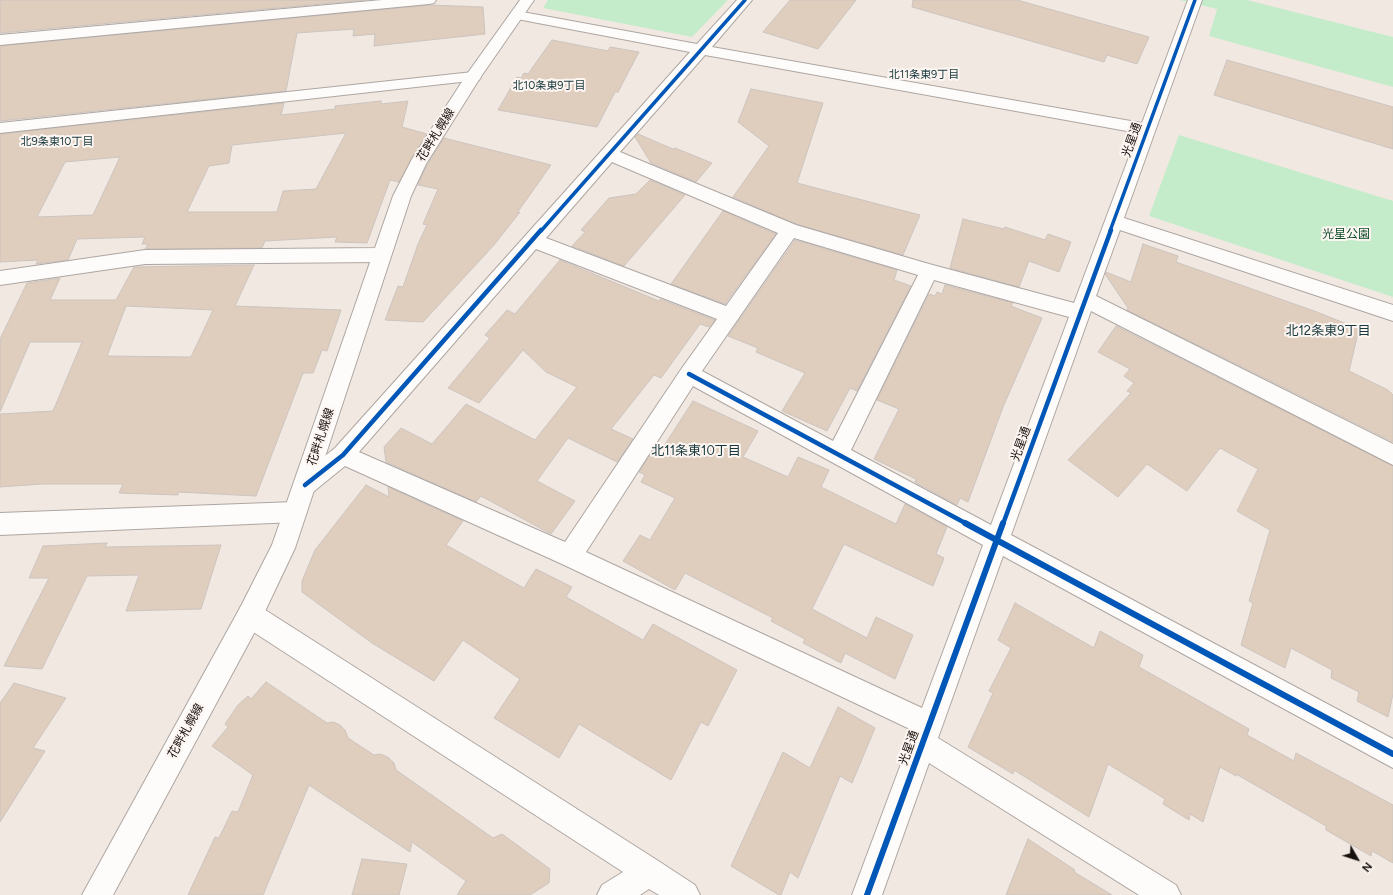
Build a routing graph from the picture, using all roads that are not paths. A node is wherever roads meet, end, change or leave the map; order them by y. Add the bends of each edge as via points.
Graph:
1 (429, 0) edge
2 (745, 0) edge
3 (1195, 0) edge
4 (522, 7) edge
5 (0, 40) edge
6 (703, 50) junction
7 (473, 77) junction
8 (0, 128) edge
9 (1147, 129) junction
10 (609, 154) junction
11 (1113, 221) junction
12 (790, 230) junction
13 (533, 240) junction
14 (381, 256) junction
15 (929, 271) junction
16 (0, 278) edge
17 (1082, 305) junction
18 (1393, 313) edge
19 (730, 316) junction
20 (689, 374) junction
21 (1393, 454) edge
22 (343, 455) junction
23 (837, 455) junction
24 (306, 485) junction
25 (295, 512) junction
26 (0, 524) edge
27 (996, 541) junction
28 (570, 556) junction
29 (250, 614) junction
30 (924, 734) junction
31 (1393, 754) edge
32 (650, 872) junction
33 (97, 895) edge
34 (612, 895) edge
35 (685, 895) edge
36 (867, 895) edge
37 (1166, 895) edge

1 - 5 street
2 - 6 street
3 - 9 street, 光星通
4 - 6 street
4 - 7 street, 花畔札幌線
6 - 9 street
6 - 10 street
7 - 8 street
7 - 14 street, 花畔札幌線 via 418,162 402,196
9 - 11 street, 光星通
10 - 12 street
10 - 13 street
11 - 17 street, 光星通
11 - 18 street
12 - 15 street
12 - 19 street
13 - 19 street
13 - 22 street
14 - 16 street via 145,257
14 - 24 street, 花畔札幌線
15 - 17 street
15 - 23 street
17 - 21 street
17 - 27 street, 光星通
19 - 20 street
20 - 23 street
20 - 28 street
22 - 24 street
22 - 28 street
23 - 27 street
24 - 25 street, 花畔札幌線
25 - 26 street
25 - 29 street, 花畔札幌線 via 283,548
27 - 30 street, 光星通
27 - 31 street
28 - 30 street
29 - 32 street
29 - 33 street, 花畔札幌線
30 - 36 street, 光星通
30 - 37 street
32 - 34 street
32 - 35 street

